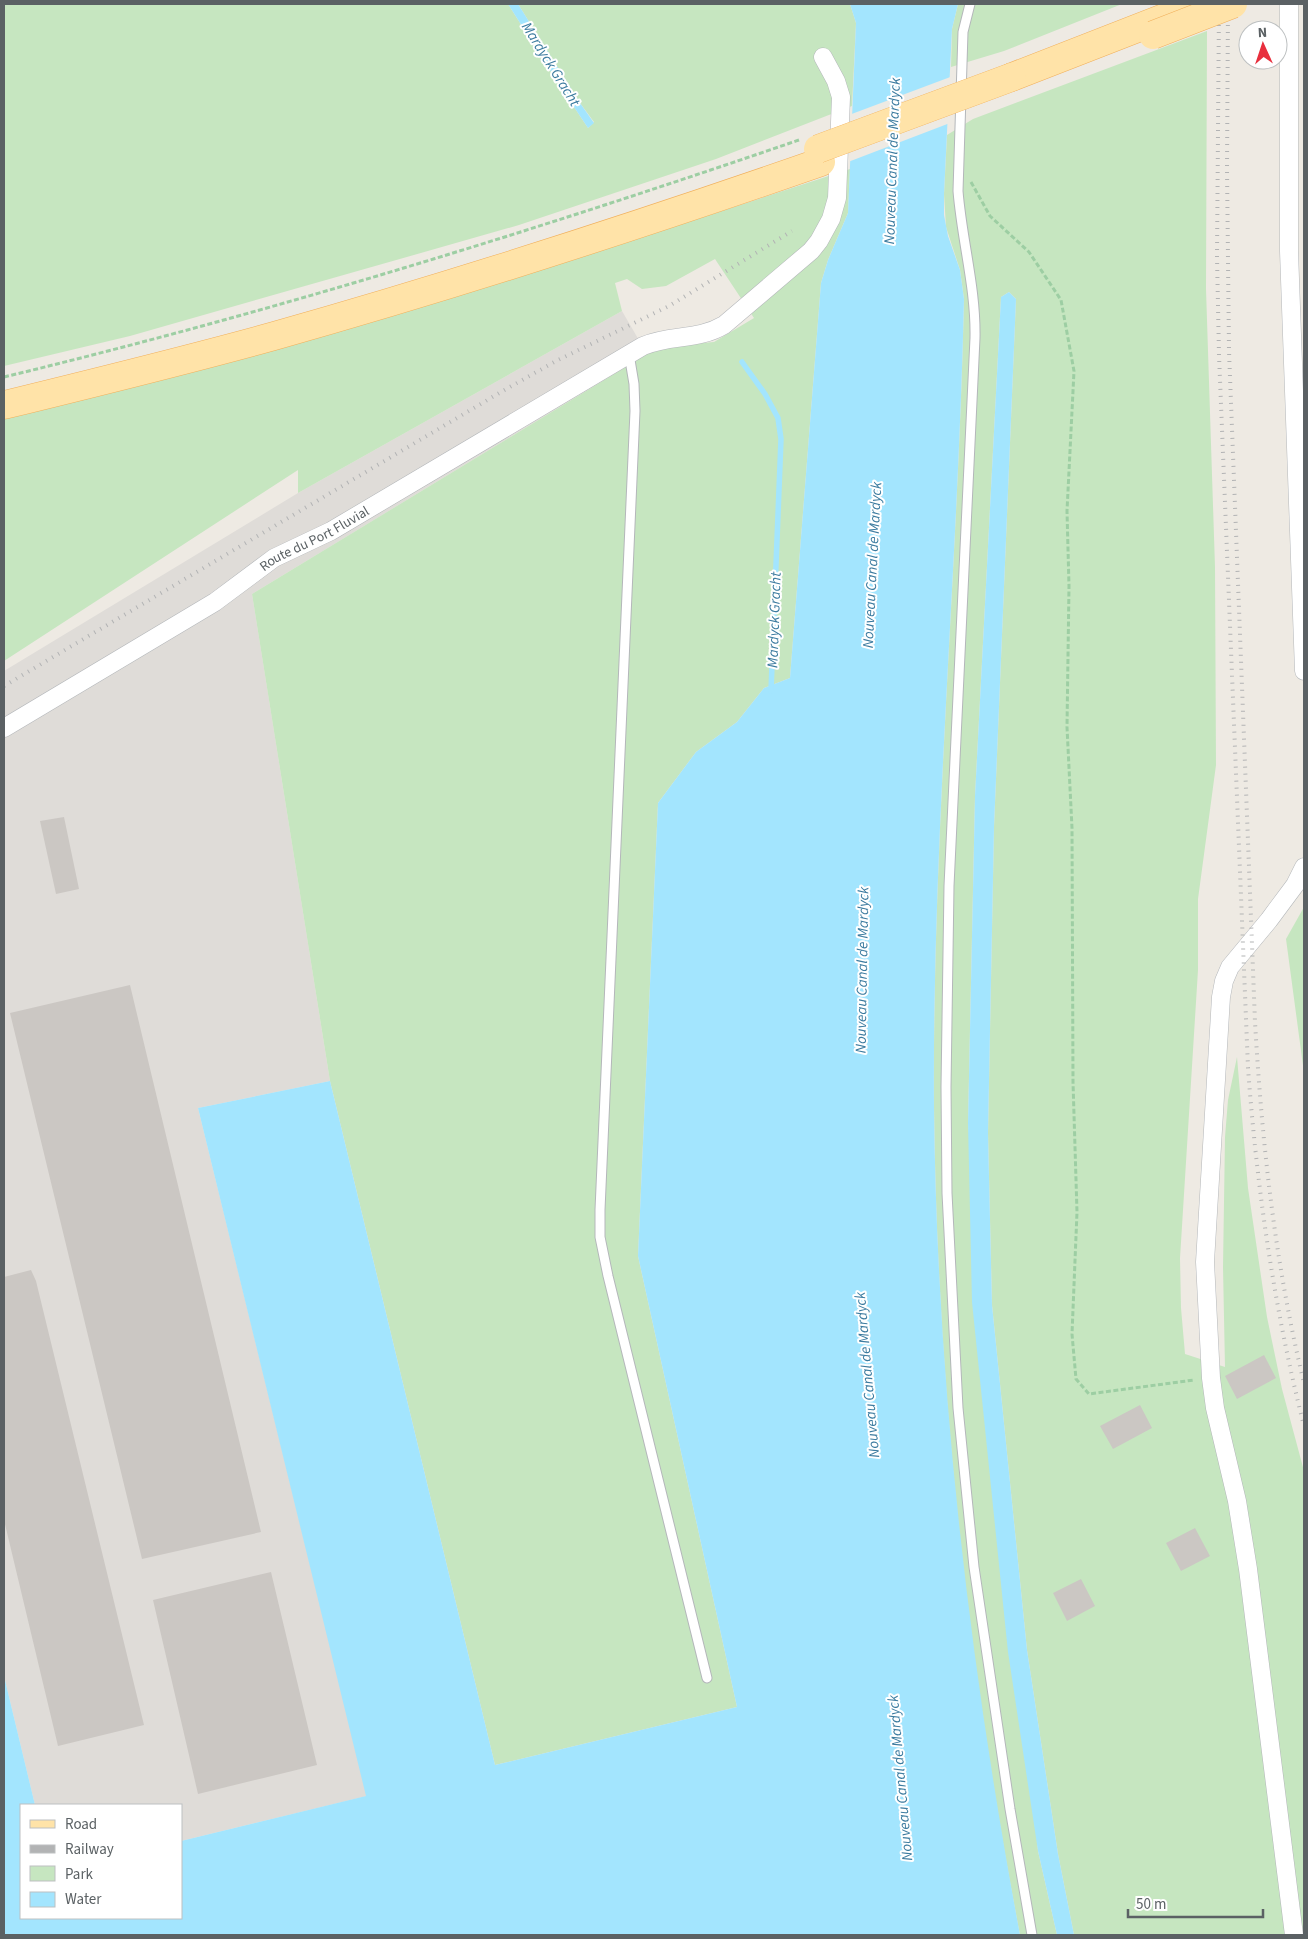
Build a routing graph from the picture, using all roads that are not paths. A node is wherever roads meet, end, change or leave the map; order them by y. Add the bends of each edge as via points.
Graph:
1 (970, 4) edge
2 (1199, 4) edge
3 (1233, 4) edge
4 (1289, 4) edge
5 (1153, 29) junction
6 (822, 57) dead end
7 (815, 150) junction
8 (629, 354) junction
9 (4, 389) edge
10 (4, 405) edge
11 (1304, 670) edge
12 (4, 728) edge
13 (1304, 867) edge
14 (707, 1678) dead end
15 (1032, 1935) edge
16 (1294, 1935) edge

1 - 15 lane via 963,32 959,203 976,322 949,886 946,1087 951,1278 958,1408 974,1567
2 - 5 main road
3 - 5 main road, bridge
4 - 11 street via 1289,251
5 - 7 main road via 1011,84
6 - 8 street, Route du Port Fluvial via 836,80 841,104 837,198 819,242 793,268 716,329 701,335 651,342
7 - 9 main road via 623,216 411,282 227,335
7 - 10 main road via 573,246 373,307
8 - 12 street, Route du Port Fluvial via 338,527 274,558 215,602
8 - 14 lane via 635,411 600,1237
13 - 16 street via 1275,913 1230,967 1222,990 1205,1248 1211,1378 1248,1569

